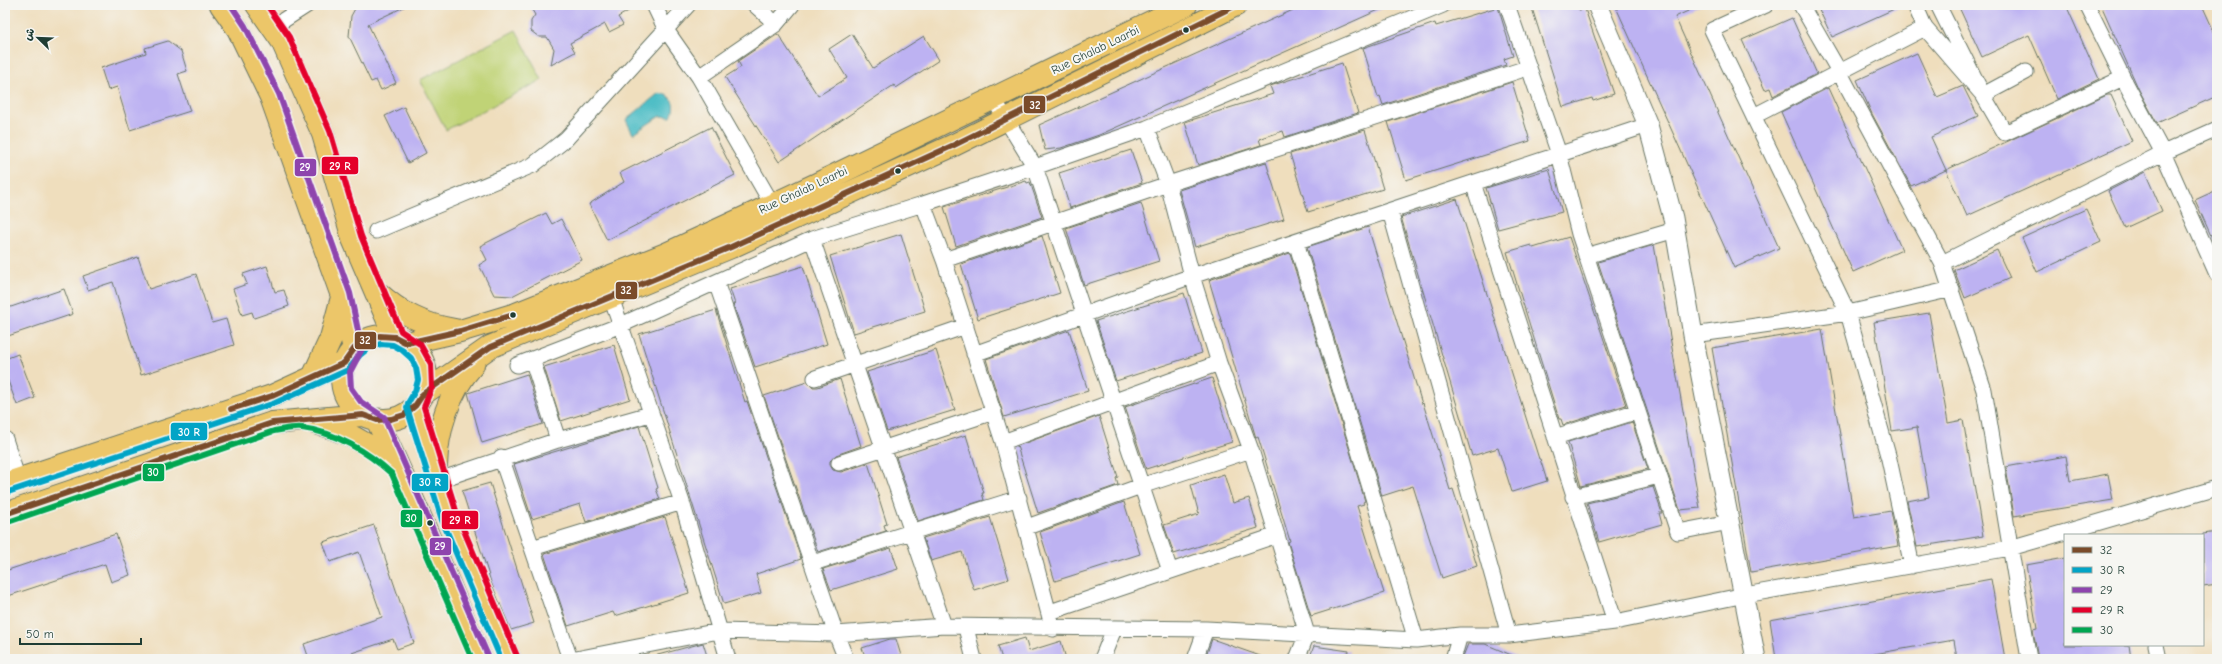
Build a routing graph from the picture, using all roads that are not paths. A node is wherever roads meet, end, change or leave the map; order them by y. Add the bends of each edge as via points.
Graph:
1 (221, 5) edge
2 (257, 5) edge
3 (307, 5) edge
4 (654, 5) edge
5 (688, 5) edge
6 (755, 5) edge
7 (792, 5) edge
8 (1186, 5) edge
9 (1236, 5) edge
10 (1443, 5) edge
11 (1507, 5) edge
12 (1597, 5) edge
13 (1766, 5) edge
14 (1801, 5) edge
15 (1915, 5) edge
16 (1938, 5) edge
17 (2087, 5) edge
18 (776, 24) junction
19 (273, 27) junction
20 (1925, 28) junction
21 (666, 30) junction
22 (1146, 37) junction
23 (1528, 68) junction
24 (2026, 72) dead end
25 (1840, 73) junction
26 (699, 77) junction
27 (2123, 78) junction
28 (1983, 95) junction
29 (993, 98) junction
30 (1754, 116) junction
31 (1006, 120) junction
32 (1648, 125) junction
33 (1147, 128) junction
34 (2217, 129) edge
35 (2163, 153) junction
36 (1559, 154) junction
37 (1035, 167) junction
38 (1473, 183) junction
39 (1168, 184) junction
40 (772, 204) junction
41 (923, 204) junction
42 (1390, 211) junction
43 (1054, 224) junction
44 (722, 227) junction
45 (1675, 230) junction
46 (376, 231) dead end
47 (812, 239) junction
48 (1296, 242) junction
49 (731, 247) junction
50 (1586, 256) junction
51 (944, 260) junction
52 (1942, 263) junction
53 (2217, 274) edge
54 (1192, 276) junction
55 (716, 282) junction
56 (372, 288) junction
57 (608, 288) junction
58 (1952, 289) junction
59 (342, 296) junction
60 (1848, 313) junction
61 (1085, 314) junction
62 (621, 325) junction
63 (966, 326) junction
64 (460, 331) junction
65 (1693, 335) junction
66 (401, 340) junction
67 (490, 347) junction
68 (974, 354) junction
69 (349, 356) junction
70 (532, 359) junction
71 (1219, 363) junction
72 (517, 365) dead end
73 (854, 365) junction
74 (313, 377) junction
75 (815, 378) dead end
76 (419, 400) junction
77 (1114, 401) junction
78 (1638, 411) junction
79 (994, 412) junction
80 (650, 414) junction
81 (370, 417) junction
82 (302, 420) junction
83 (1555, 437) junction
84 (5, 439) edge
85 (558, 440) junction
86 (1004, 442) junction
87 (884, 448) junction
88 (1251, 450) junction
89 (501, 458) junction
90 (838, 463) dead end
91 (399, 469) junction
92 (1659, 476) junction
93 (436, 481) junction
94 (12, 482) edge
95 (1141, 486) junction
96 (2217, 488) edge
97 (1573, 497) junction
98 (1019, 498) junction
99 (682, 502) junction
100 (5, 514) edge
101 (1730, 522) junction
102 (1027, 526) junction
103 (912, 532) junction
104 (1277, 535) junction
105 (532, 548) junction
106 (2010, 548) junction
107 (813, 563) junction
108 (1912, 566) junction
109 (1170, 571) junction
110 (1745, 595) junction
111 (1050, 612) junction
112 (1615, 622) junction
113 (944, 626) junction
114 (966, 628) junction
115 (1053, 629) junction
116 (1114, 629) junction
117 (1206, 629) junction
118 (719, 631) junction
119 (836, 634) junction
120 (1307, 634) junction
121 (1460, 635) junction
122 (1509, 635) junction
123 (1416, 640) junction
124 (2156, 646) edge
125 (481, 659) edge
126 (510, 659) edge
127 (570, 659) edge
128 (576, 659) edge
129 (728, 659) edge
130 (846, 659) edge
131 (974, 659) edge
132 (1102, 659) edge
133 (1195, 659) edge
134 (1297, 659) edge
135 (1453, 659) edge
136 (1756, 659) edge
137 (2029, 659) edge
138 (2159, 659) edge

1 - 59 main road via 238,29 271,97
2 - 19 main road
3 - 19 street
4 - 21 street
5 - 21 street
6 - 18 street
7 - 18 street
8 - 22 main road, Rue Ghalab Laarbi
9 - 22 main road, Rue Ghalab Laarbi
10 - 33 street
11 - 23 street
12 - 32 street
13 - 30 street via 1712,30
14 - 25 street
15 - 20 street
16 - 28 street
17 - 27 street
18 - 26 street
19 - 56 main road via 282,41 323,134 354,239
20 - 25 street
20 - 28 street
21 - 26 street
21 - 46 street via 566,139 533,165
22 - 29 main road, Rue Ghalab Laarbi
22 - 31 main road, Rue Ghalab Laarbi
23 - 36 street
23 - 39 street
24 - 28 street
25 - 30 street
25 - 52 street
26 - 40 street
27 - 28 street via 2004,133
27 - 35 street
29 - 31 street
29 - 40 main road, Rue Ghalab Laarbi
30 - 60 street
31 - 37 street
31 - 49 main road, Rue Ghalab Laarbi
32 - 36 street
32 - 45 street
33 - 37 street
33 - 39 street
34 - 35 street
35 - 52 street
35 - 53 street
36 - 38 street
36 - 50 street via 1578,234
37 - 41 street
37 - 43 street
38 - 42 street
38 - 83 street
39 - 43 street
39 - 54 street
40 - 44 main road, Rue Ghalab Laarbi
41 - 47 street
41 - 51 street
42 - 48 street
42 - 122 street
43 - 51 street
43 - 61 street
44 - 49 main road
44 - 57 main road, Rue Ghalab Laarbi
45 - 50 street
45 - 65 street
47 - 55 street
47 - 73 street
48 - 54 street
48 - 123 street
49 - 57 main road, Rue Ghalab Laarbi
50 - 78 street
51 - 63 street
52 - 58 street
54 - 61 street
54 - 71 street
55 - 62 street
55 - 107 street
56 - 64 main road via 391,305 412,318 435,327
56 - 66 main road
57 - 62 street
57 - 64 main road, Rue Ghalab Laarbi
57 - 67 main road, Rue Ghalab Laarbi
58 - 60 street
58 - 106 street via 1984,390
59 - 69 main road
59 - 74 main road via 332,338
60 - 65 street
60 - 108 street via 1889,459
61 - 68 street
61 - 77 street
62 - 70 street
62 - 80 street
63 - 68 street
63 - 73 street
64 - 66 main road, Rue Ghalab Laarbi
65 - 101 street
66 - 69 main road via 380,336 366,340
66 - 76 main road via 418,353 424,366 426,380
67 - 76 main road, Rue Ghalab Laarbi
67 - 93 main road via 470,369 454,394 445,415 436,451
68 - 79 street
69 - 74 main road
69 - 81 main road via 342,375 342,387 354,408
70 - 72 street
70 - 85 street
71 - 77 street
71 - 88 street
73 - 75 street
73 - 87 street
74 - 94 main road via 272,396
76 - 81 main road via 404,415 391,420
76 - 93 main road
77 - 86 street
77 - 95 street
78 - 83 street
78 - 92 street
79 - 86 street
79 - 87 street
80 - 85 street
80 - 99 street
81 - 82 main road
81 - 91 main road
82 - 91 main road via 351,436 382,454
82 - 100 main road via 272,423
83 - 97 street
84 - 94 street
85 - 89 street
86 - 98 street
87 - 90 street
87 - 103 street
88 - 95 street
88 - 104 street
89 - 93 street
89 - 105 street
91 - 125 main road
92 - 97 street
92 - 101 street via 1678,532
93 - 126 main road
95 - 102 street
95 - 109 street
96 - 106 street
97 - 112 street
98 - 102 street
98 - 103 street
99 - 105 street
99 - 118 street
101 - 110 street
102 - 111 street
103 - 107 street
103 - 113 street
104 - 109 street
104 - 120 street
105 - 127 street
106 - 108 street
106 - 137 street
107 - 119 street
108 - 110 street
109 - 111 street
110 - 112 street
110 - 136 street
111 - 115 street
112 - 122 street
113 - 114 street
113 - 119 street
114 - 115 street
114 - 131 street
115 - 116 street
116 - 117 street
116 - 132 street
117 - 120 street
117 - 133 street
118 - 119 street
118 - 128 street
118 - 129 street
119 - 130 street
120 - 123 street
120 - 134 street
121 - 122 street
121 - 123 street
121 - 135 street
124 - 138 street

